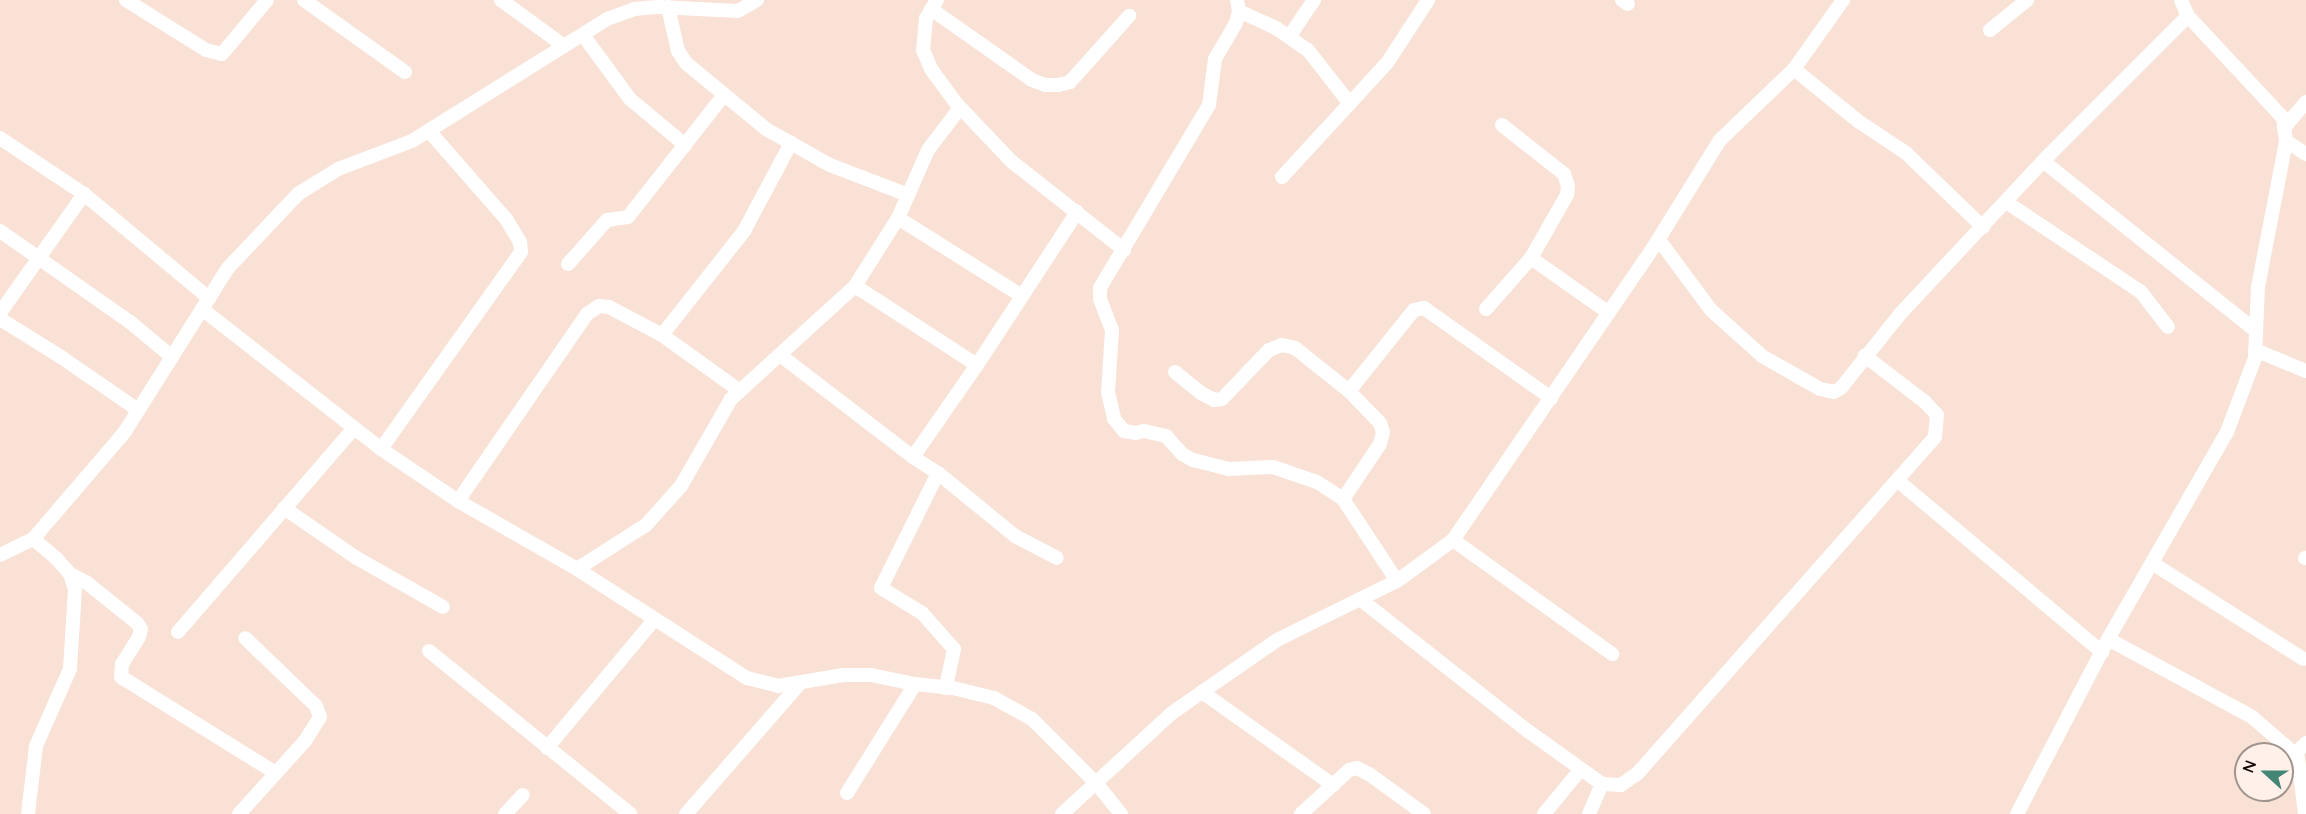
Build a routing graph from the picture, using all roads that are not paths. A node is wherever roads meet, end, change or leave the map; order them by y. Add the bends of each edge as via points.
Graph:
1 (126, 0) edge
2 (267, 0) edge
3 (304, 0) edge
4 (501, 0) edge
5 (757, 0) edge
6 (1314, 0) edge
7 (1428, 0) edge
8 (1843, 0) edge
9 (2027, 0) edge
10 (2181, 0) edge
11 (632, 5) edge
12 (934, 5) edge
13 (1238, 6) edge
14 (668, 8) junction
15 (1129, 16) dead end
16 (2188, 16) junction
17 (1990, 30) dead end
18 (583, 34) junction
19 (1289, 37) junction
20 (564, 46) junction
21 (1794, 69) junction
22 (405, 72) dead end
23 (724, 95) junction
24 (2306, 102) edge
25 (1350, 104) junction
26 (960, 108) junction
27 (1502, 125) dead end
28 (429, 131) junction
29 (2285, 135) junction
30 (0, 138) edge
31 (791, 143) junction
32 (686, 145) junction
33 (2306, 154) edge
34 (2043, 161) junction
35 (1282, 177) dead end
36 (84, 194) junction
37 (908, 195) junction
38 (2007, 202) junction
39 (1077, 212) junction
40 (898, 218) junction
41 (1983, 227) junction
42 (0, 231) edge
43 (1659, 240) junction
44 (1124, 250) junction
45 (39, 257) junction
46 (1531, 258) junction
47 (568, 264) dead end
48 (855, 286) junction
49 (1022, 296) junction
50 (206, 303) junction
51 (1486, 309) dead end
52 (0, 313) edge
53 (1609, 313) junction
54 (0, 319) edge
55 (2168, 327) dead end
56 (2256, 331) junction
57 (662, 334) junction
58 (2255, 350) junction
59 (780, 355) junction
60 (1865, 356) junction
61 (172, 357) junction
62 (977, 365) junction
63 (2306, 371) edge
64 (1175, 372) dead end
65 (740, 391) junction
66 (1348, 391) junction
67 (1551, 398) junction
68 (138, 410) junction
69 (354, 428) junction
70 (381, 449) junction
71 (913, 457) junction
72 (938, 473) junction
73 (1897, 480) junction
74 (1343, 499) junction
75 (458, 501) junction
76 (284, 508) junction
77 (33, 539) junction
78 (1453, 540) junction
79 (0, 555) edge
80 (1057, 558) dead end
81 (2152, 563) junction
82 (577, 569) junction
83 (70, 574) junction
84 (1397, 581) junction
85 (1360, 599) junction
86 (443, 608) dead end
87 (654, 620) junction
88 (178, 632) dead end
89 (245, 638) dead end
90 (2108, 639) junction
91 (429, 651) dead end
92 (2102, 652) junction
93 (1612, 654) dead end
94 (2303, 659) dead end
95 (801, 682) junction
96 (915, 684) junction
97 (946, 688) junction
98 (1202, 692) junction
99 (2280, 742) edge
100 (2306, 742) edge
101 (547, 748) junction
102 (2294, 755) joint
103 (1581, 769) junction
104 (276, 773) junction
105 (2304, 782) edge
106 (1096, 783) junction
107 (1602, 784) junction
108 (1333, 785) junction
109 (847, 793) dead end
110 (523, 795) dead end
111 (2020, 810) edge
112 (28, 814) edge
113 (239, 814) edge
114 (505, 814) edge
115 (630, 814) edge
116 (686, 814) edge
117 (1062, 814) edge
118 (1121, 814) edge
119 (1301, 814) edge
120 (1424, 814) edge
121 (1544, 814) edge
122 (1589, 814) edge
123 (2034, 814) edge
124 (2305, 814) edge

1 - 2 street via 206,50 222,54
3 - 22 street
4 - 20 street
5 - 14 street via 738,10
6 - 19 street
7 - 25 street via 1387,63
8 - 21 street
9 - 17 street
10 - 16 street
11 - 14 street
11 - 18 street
12 - 15 street via 1032,80 1058,86 1070,82
12 - 26 street via 926,18 923,50 931,69
13 - 19 street
13 - 44 street via 1215,59 1209,105
14 - 23 street via 678,51 686,63
16 - 29 street via 2283,118
16 - 34 street
18 - 20 street
18 - 32 street via 630,99
19 - 25 street via 1308,50
20 - 28 street
21 - 41 street via 1858,121 1906,153
21 - 43 street via 1720,140
23 - 31 street via 766,129
23 - 32 street
24 - 29 street
25 - 35 street
26 - 37 street via 928,150
26 - 39 street via 1011,161
27 - 46 street via 1564,174 1568,186 1568,195
28 - 50 street via 339,169 298,194 228,268
28 - 70 street via 506,219 520,242 521,252
29 - 33 street
29 - 56 street via 2258,286
30 - 36 street
31 - 37 street via 830,165
31 - 57 street via 744,231
32 - 47 street via 628,217 607,220
34 - 38 street
34 - 56 street
36 - 45 street
36 - 50 street
37 - 40 street
38 - 41 street
38 - 55 street via 2141,292
39 - 44 street
39 - 49 street
40 - 48 street
40 - 49 street
41 - 60 street
42 - 45 street
43 - 53 street
43 - 60 street via 1711,310 1762,356 1820,389 1834,392 1841,388
44 - 74 street via 1101,288 1100,299 1112,330 1108,392 1114,419 1124,431 1166,436 1193,460 1228,469 1273,467 1292,471
45 - 52 street
45 - 61 street
46 - 51 street
46 - 53 street
48 - 59 street
48 - 62 street
49 - 62 street
50 - 61 street
50 - 69 street
53 - 67 street
54 - 68 street
56 - 58 street
57 - 65 street
57 - 75 street via 609,307 599,306 587,314
58 - 63 street
58 - 81 street via 2227,432
59 - 65 street
59 - 71 street
60 - 73 street via 1937,415 1935,437
61 - 68 street
62 - 71 street
64 - 66 street via 1201,393 1214,400 1222,399 1269,350 1282,345 1295,348
65 - 82 street via 731,399 681,486 646,525
66 - 67 street via 1414,310 1424,308
66 - 74 street via 1380,423 1383,432 1380,444
67 - 78 street
68 - 77 street via 124,433
69 - 70 street
69 - 76 street
70 - 75 street
71 - 72 street
72 - 80 street via 1015,536
72 - 97 street via 881,588 922,613 954,649
73 - 92 street
73 - 107 street via 1637,774 1621,785
74 - 84 street
75 - 82 street
76 - 86 street via 355,557
76 - 88 street
77 - 79 street
77 - 83 street
78 - 84 street
78 - 93 street
81 - 90 street
81 - 94 street
82 - 87 street
83 - 104 street via 86,582 141,629 122,664 121,677
83 - 112 street via 75,589 70,669 36,746
84 - 85 street
85 - 98 street via 1276,640
85 - 103 street
87 - 95 street via 747,678 778,686
87 - 101 street
89 - 104 street via 316,706 320,717 305,741
90 - 92 street
90 - 99 street via 2252,717
91 - 101 street
92 - 111 street
95 - 96 street via 870,675
95 - 116 street
96 - 97 street
96 - 109 street
97 - 106 street via 994,698 1032,719
98 - 106 street via 1172,713
98 - 108 street
100 - 102 street
101 - 115 street
102 - 105 street
103 - 107 street
103 - 121 street
104 - 113 street
105 - 124 street
106 - 117 street
106 - 118 street
107 - 122 street
108 - 119 street
108 - 120 street via 1357,768
110 - 114 street
111 - 123 street

